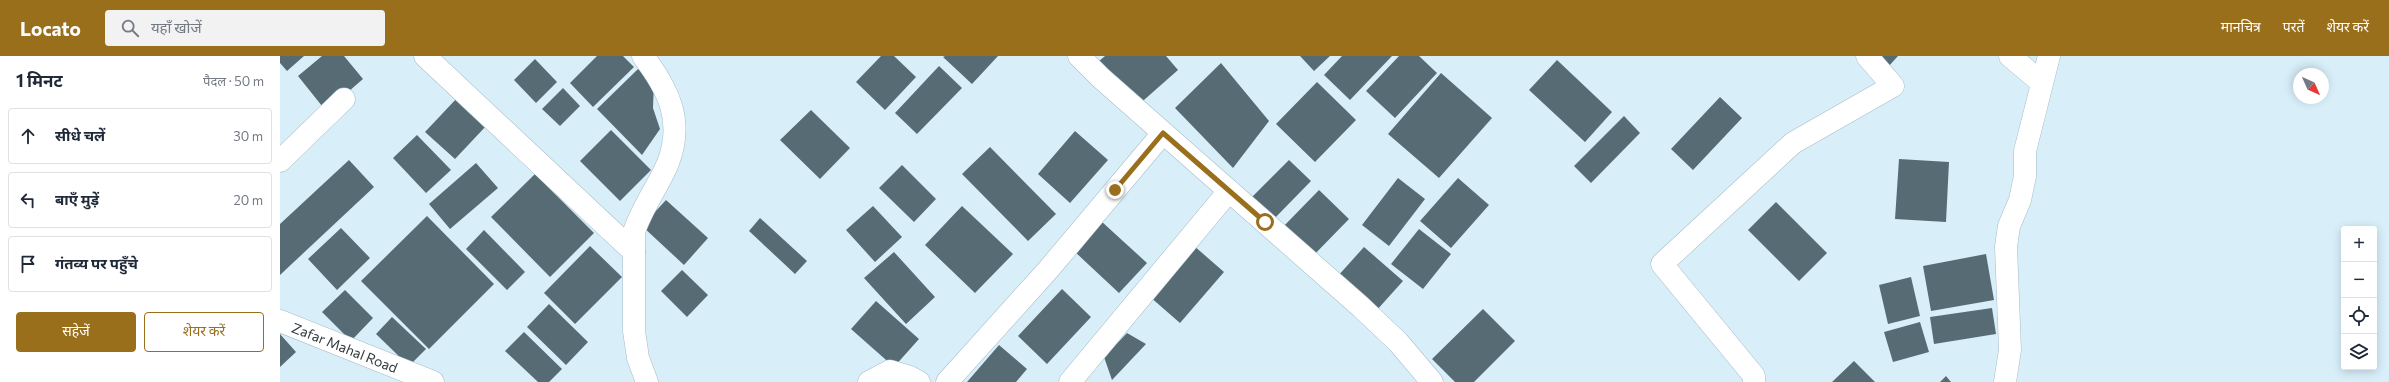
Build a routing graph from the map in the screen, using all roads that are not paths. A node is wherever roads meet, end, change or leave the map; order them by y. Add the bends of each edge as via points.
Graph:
1 (425, 56) edge
2 (644, 56) edge
3 (1080, 56) edge
4 (1867, 56) edge
5 (2010, 56) edge
6 (2049, 56) edge
7 (2042, 83) junction
8 (344, 99) dead end
9 (1163, 133) junction
10 (280, 161) edge
11 (1229, 191) junction
12 (634, 252) junction
13 (285, 319) edge
14 (433, 382) edge
15 (648, 382) edge
16 (869, 382) edge
17 (919, 382) edge
18 (947, 382) edge
19 (1070, 382) edge
20 (1432, 382) edge
21 (1754, 382) edge
22 (2005, 382) edge

1 - 12 street
2 - 12 street via 670,98 674,140 668,164 638,219 634,232
3 - 9 street
4 - 21 street via 1893,86 1792,143 1662,264 1754,376
5 - 7 street
6 - 7 street
7 - 22 street via 2025,151 2025,176 2020,200 2009,226 2006,247 2010,350
8 - 10 street
9 - 11 street
9 - 18 street via 1048,270
11 - 19 street
11 - 20 street via 1398,342
12 - 15 street via 634,331 638,358
13 - 14 street, Zafar Mahal Road
16 - 17 street via 890,371

